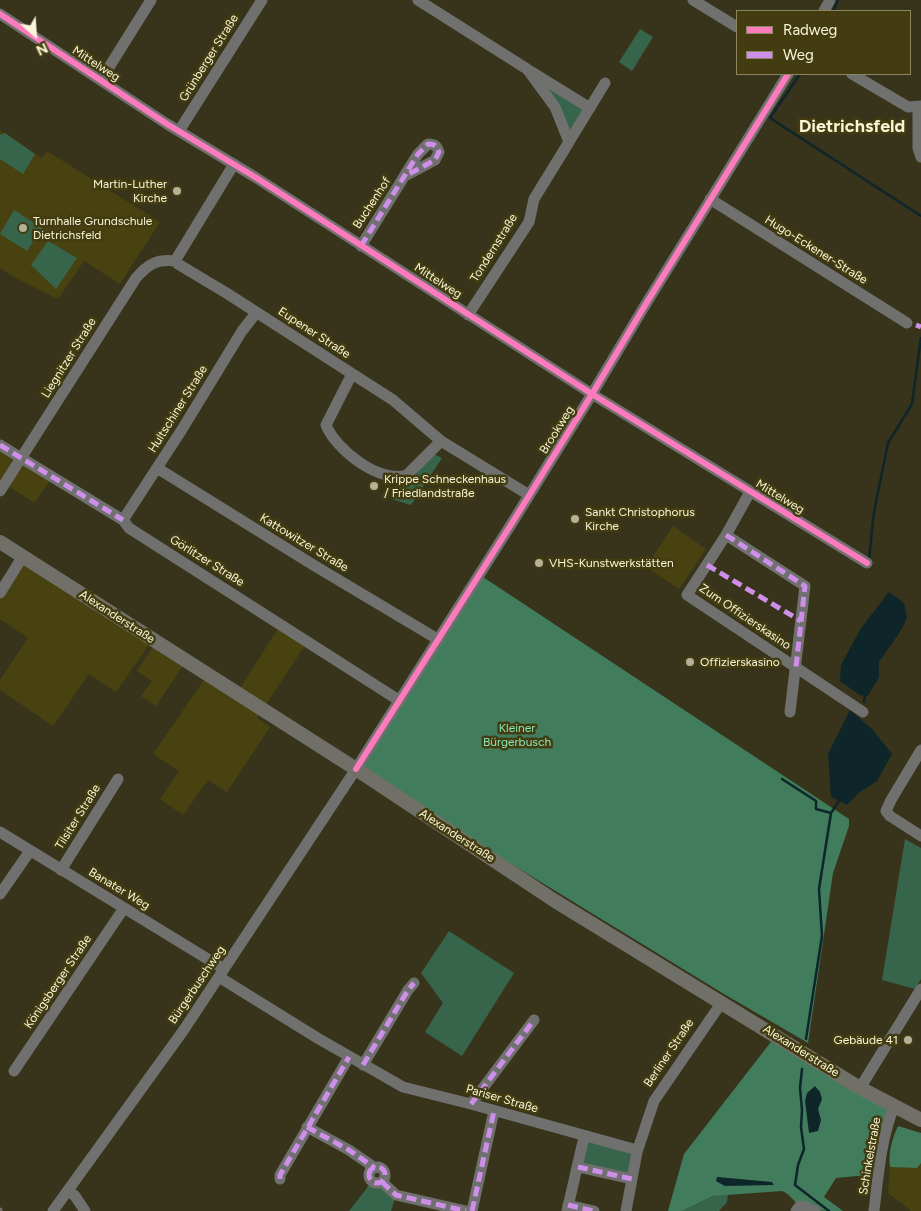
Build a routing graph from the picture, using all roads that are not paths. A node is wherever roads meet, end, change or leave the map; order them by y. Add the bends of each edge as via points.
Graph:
1 (151, 0) edge
2 (262, 0) edge
3 (418, 0) edge
4 (693, 0) edge
5 (0, 14) edge
6 (736, 26) edge
7 (527, 69) junction
8 (787, 75) edge
9 (854, 75) edge
10 (101, 80) junction
11 (605, 83) dead end
12 (920, 107) edge
13 (590, 108) junction
14 (179, 131) junction
15 (569, 142) junction
16 (921, 157) edge
17 (234, 164) junction
18 (407, 175) dead end
19 (710, 199) junction
20 (361, 246) junction
21 (175, 261) junction
22 (256, 313) junction
23 (468, 315) junction
24 (907, 323) dead end
25 (352, 374) junction
26 (592, 394) junction
27 (441, 440) junction
28 (0, 445) edge
29 (22, 459) junction
30 (156, 468) junction
31 (0, 491) edge
32 (750, 492) junction
33 (529, 495) junction
34 (740, 512) joint
35 (123, 520) junction
36 (726, 535) junction
37 (0, 542) edge
38 (23, 556) junction
39 (866, 563) dead end
40 (0, 592) edge
41 (439, 640) junction
42 (796, 667) junction
43 (400, 701) junction
44 (790, 712) dead end
45 (863, 712) dead end
46 (921, 750) edge
47 (356, 769) junction
48 (118, 779) dead end
49 (0, 832) edge
50 (921, 836) edge
51 (30, 851) junction
52 (61, 870) junction
53 (0, 894) edge
54 (124, 908) junction
55 (222, 973) junction
56 (414, 983) dead end
57 (921, 989) edge
58 (722, 1002) junction
59 (534, 1020) dead end
60 (349, 1057) junction
61 (363, 1065) junction
62 (14, 1071) dead end
63 (860, 1088) junction
64 (471, 1104) junction
65 (894, 1107) junction
66 (494, 1111) junction
67 (921, 1120) edge
68 (307, 1127) junction
69 (584, 1137) junction
70 (637, 1150) junction
71 (578, 1167) junction
72 (280, 1179) dead end
73 (632, 1179) junction
74 (68, 1191) junction
75 (567, 1208) edge
76 (54, 1211) edge
77 (85, 1211) edge
78 (466, 1211) edge
79 (472, 1211) edge
80 (594, 1211) edge
81 (626, 1211) edge
82 (796, 1211) edge
83 (815, 1211) edge
84 (874, 1211) edge

1 - 10 street
2 - 14 street, Grünberger Straße
3 - 7 street
4 - 6 street
5 - 10 street, Mittelweg
7 - 13 street
7 - 15 street via 555,107
8 - 19 street, Brookweg
9 - 12 street via 908,107
10 - 14 street, Mittelweg
11 - 13 street, Tondernstraße
12 - 16 street via 918,148
13 - 15 street, Tondernstraße
14 - 17 street, Mittelweg
15 - 23 street, Tondernstraße via 534,199 529,222
17 - 20 street, Mittelweg
17 - 21 street
18 - 20 street, Buchenhof
19 - 24 street, Hugo-Eckener-Straße
19 - 26 street, Brookweg
20 - 23 street, Mittelweg
21 - 22 street, Eupener Straße
21 - 29 street, Liegnitzer Straße via 152,262 136,278
22 - 25 street, Eupener Straße
22 - 30 street, Hultschiner Straße
23 - 26 street, Mittelweg
25 - 27 street, Eupener Straße via 393,400
25 - 27 street via 326,425 333,439 365,466 385,476 407,475
26 - 32 street, Mittelweg
26 - 33 street, Brookweg
27 - 33 street, Eupener Straße
28 - 29 street, Görlitzer Straße
29 - 31 street, Liegnitzer Straße
29 - 35 street, Görlitzer Straße
30 - 35 street, Hultschiner Straße
30 - 41 street, Kattowitzer Straße
32 - 34 street, Mittelweg
32 - 39 street, Mittelweg
33 - 41 street, Brookweg
34 - 36 street, Zum Offizierskasino
35 - 43 street, Görlitzer Straße via 129,528
36 - 42 street, Zum Offizierskasino via 805,586
36 - 42 street, Zum Offizierskasino via 687,595
37 - 38 main road, Alexanderstraße
38 - 40 street
38 - 47 main road, Alexanderstraße
41 - 43 street, Brookweg
42 - 44 street, Zum Offizierskasino
42 - 45 street, Zum Offizierskasino
43 - 47 street, Brookweg
46 - 50 street via 886,811
47 - 55 street, Bürgerbuschweg
47 - 58 main road, Alexanderstraße via 555,900
48 - 52 street, Tilsiter Straße
49 - 51 street, Banater Weg
51 - 52 street, Banater Weg
51 - 53 street
52 - 54 street, Banater Weg
54 - 55 street, Banater Weg
54 - 62 street, Königsberger Straße
55 - 60 street, Pariser Straße
55 - 74 street, Bürgerbuschweg
56 - 61 street
57 - 63 street
58 - 63 main road, Alexanderstraße
58 - 70 street, Berliner Straße via 654,1101
59 - 64 street
60 - 61 street, Pariser Straße
60 - 68 street
61 - 64 street, Pariser Straße via 403,1087
63 - 65 main road, Alexanderstraße
64 - 66 street, Pariser Straße
65 - 67 main road, Alexanderstraße
65 - 84 street, Schinkelstraße via 878,1171
66 - 69 street, Pariser Straße
66 - 79 street
68 - 72 street
68 - 78 street via 374,1168 380,1168 384,1172 382,1182 396,1195
69 - 70 street, Pariser Straße
69 - 71 street
70 - 73 street, Berliner Straße
71 - 73 street
71 - 75 street
73 - 81 street, Berliner Straße
74 - 76 street, Bürgerbuschweg
74 - 77 street
75 - 80 street
82 - 83 street via 800,1206

